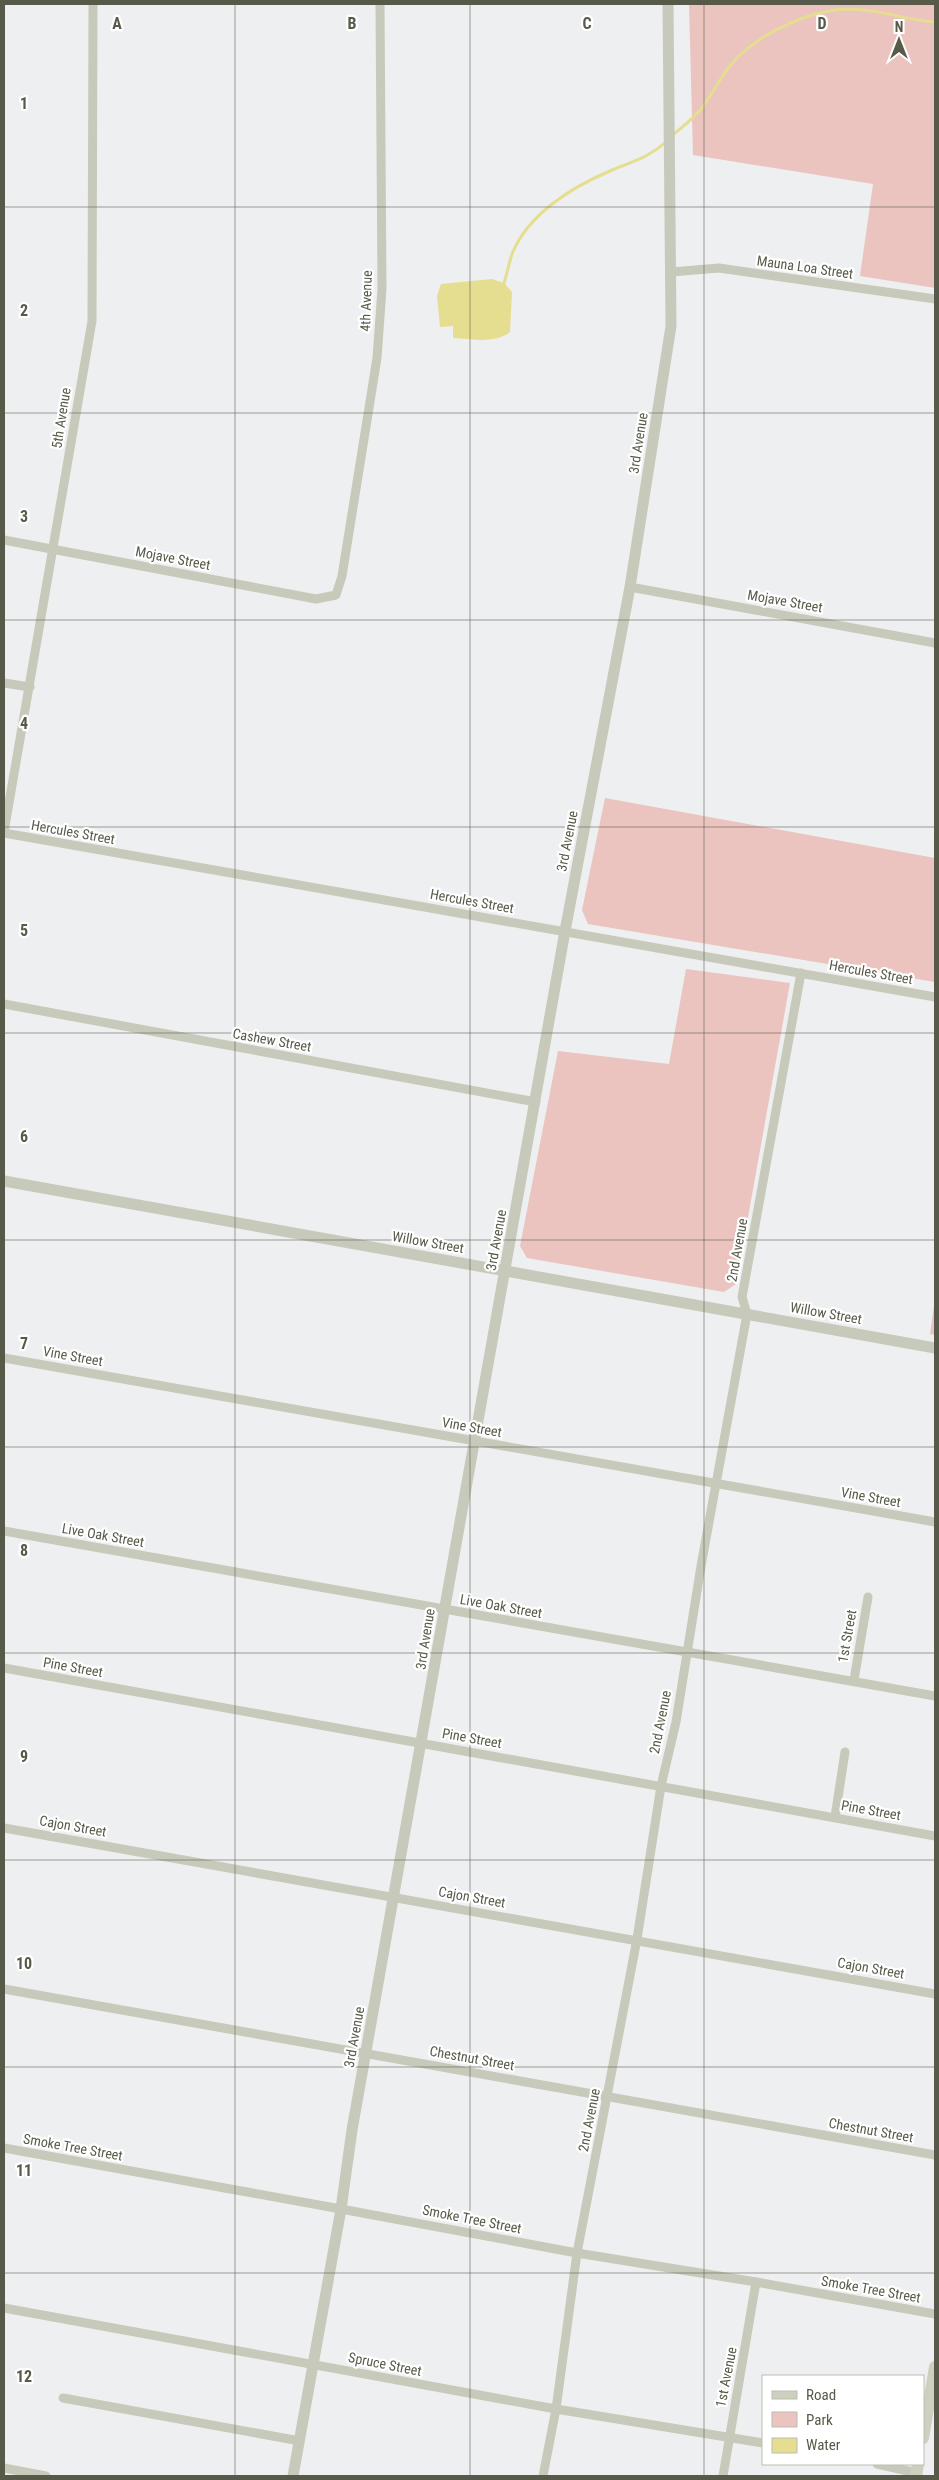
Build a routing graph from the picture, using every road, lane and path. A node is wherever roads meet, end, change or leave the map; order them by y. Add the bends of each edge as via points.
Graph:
1 (93, 4) edge
2 (380, 4) edge
3 (668, 4) edge
4 (670, 272) junction
5 (935, 299) edge
6 (4, 540) edge
7 (54, 550) junction
8 (630, 587) junction
9 (336, 595) joint
10 (935, 643) edge
11 (4, 683) edge
12 (30, 687) junction
13 (4, 833) edge
14 (565, 931) junction
15 (801, 973) junction
16 (935, 997) edge
17 (4, 1004) edge
18 (536, 1102) junction
19 (4, 1181) edge
20 (505, 1272) junction
21 (747, 1314) junction
22 (935, 1348) edge
23 (4, 1358) edge
24 (475, 1441) junction
25 (716, 1484) junction
26 (935, 1522) edge
27 (4, 1532) edge
28 (868, 1597) dead end
29 (445, 1610) junction
30 (687, 1651) junction
31 (4, 1668) edge
32 (854, 1680) junction
33 (935, 1696) edge
34 (423, 1743) junction
35 (845, 1752) dead end
36 (661, 1786) junction
37 (835, 1817) junction
38 (4, 1828) edge
39 (935, 1836) edge
40 (394, 1897) junction
41 (638, 1940) junction
42 (4, 1989) edge
43 (935, 1994) edge
44 (367, 2054) junction
45 (607, 2096) junction
46 (4, 2148) edge
47 (935, 2155) edge
48 (341, 2208) junction
49 (576, 2253) junction
50 (756, 2282) junction
51 (4, 2308) edge
52 (935, 2314) edge
53 (314, 2364) junction
54 (935, 2367) edge
55 (63, 2398) dead end
56 (556, 2410) junction
57 (924, 2432) edge
58 (729, 2437) junction
59 (300, 2441) junction
60 (762, 2443) edge
61 (883, 2465) edge
62 (4, 2468) edge
63 (917, 2471) edge
64 (46, 2476) edge
65 (293, 2476) edge
66 (543, 2476) edge
67 (723, 2476) edge

1 - 7 street, 5th Avenue via 92,321
2 - 9 street, 4th Avenue via 382,289 378,358 342,576
3 - 4 street, 3rd Avenue
4 - 5 street, Mauna Loa Street via 718,268
4 - 8 street, 3rd Avenue via 671,326
6 - 7 street, Mojave Street
7 - 9 street, Mojave Street via 316,599
7 - 12 street, 5th Avenue
8 - 10 street, Mojave Street
8 - 14 street, 3rd Avenue
11 - 12 street
12 - 13 street, 5th Avenue
13 - 14 street, Hercules Street
14 - 15 street, Hercules Street
14 - 18 street, 3rd Avenue
15 - 16 street, Hercules Street
15 - 21 street, 2nd Avenue via 742,1297
17 - 18 street, Cashew Street
18 - 20 street, 3rd Avenue
19 - 20 street, Willow Street
20 - 21 street, Willow Street
20 - 24 street, 3rd Avenue
21 - 22 street, Willow Street
21 - 25 street, 2nd Avenue
23 - 24 street, Vine Street
24 - 25 street, Vine Street
24 - 29 street, 3rd Avenue
25 - 26 street, Vine Street
25 - 30 street, 2nd Avenue
27 - 29 street, Live Oak Street
28 - 32 street, 1st Street
29 - 30 street, Live Oak Street
29 - 34 street, 3rd Avenue
30 - 32 street, Live Oak Street
30 - 36 street, 2nd Avenue via 676,1722
31 - 34 street, Pine Street
32 - 33 street, Live Oak Street
34 - 36 street, Pine Street
34 - 40 street, 3rd Avenue
35 - 37 street
36 - 37 street, Pine Street
36 - 41 street, 2nd Avenue
37 - 39 street, Pine Street
38 - 40 street, Cajon Street
40 - 41 street, Cajon Street
40 - 44 street, 3rd Avenue
41 - 43 street, Cajon Street
41 - 45 street, 2nd Avenue
42 - 44 street, Chestnut Street
44 - 45 street, Chestnut Street
44 - 48 street, 3rd Avenue
45 - 47 street, Chestnut Street
45 - 49 street, 2nd Avenue
46 - 48 street, Smoke Tree Street
48 - 49 street, Smoke Tree Street
48 - 53 street, 3rd Avenue
49 - 50 street, Smoke Tree Street
49 - 56 street, 2nd Avenue
50 - 52 street, Smoke Tree Street
50 - 58 street, 1st Avenue
51 - 53 street, Spruce Street
53 - 56 street, Spruce Street
53 - 59 street, 3rd Avenue
54 - 57 main road
55 - 59 street
56 - 58 street, Spruce Street
56 - 66 street, 2nd Avenue
58 - 60 street, Spruce Street
58 - 67 street, 1st Avenue
59 - 65 street, 3rd Avenue
61 - 63 street
62 - 64 street

